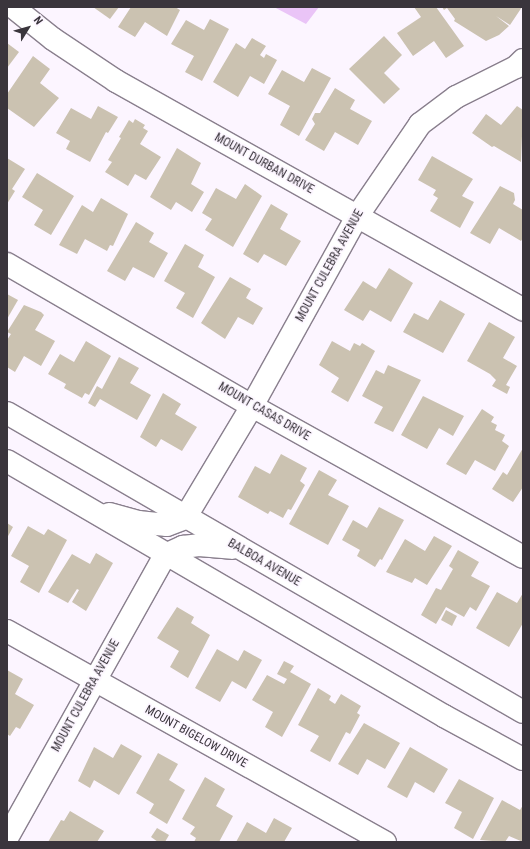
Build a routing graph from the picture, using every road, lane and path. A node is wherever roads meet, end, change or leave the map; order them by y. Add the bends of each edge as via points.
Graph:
1 (13, 7) edge
2 (523, 60) edge
3 (358, 216) junction
4 (7, 264) edge
5 (523, 309) edge
6 (252, 406) junction
7 (7, 413) edge
8 (7, 461) edge
9 (71, 501) junction
10 (185, 518) junction
11 (241, 550) junction
12 (165, 555) junction
13 (523, 557) edge
14 (7, 631) edge
15 (94, 680) junction
16 (523, 712) edge
17 (523, 759) edge
18 (7, 838) edge
19 (385, 842) edge

1 - 3 street, MOUNT DURBAN DRIVE via 53,39 116,82
2 - 3 street, MOUNT CULEBRA AVENUE via 516,67 456,97 420,124
3 - 5 street, MOUNT DURBAN DRIVE
3 - 6 street, MOUNT CULEBRA AVENUE
4 - 6 street, MOUNT CASAS DRIVE
6 - 10 street, MOUNT CULEBRA AVENUE
6 - 13 street, MOUNT CASAS DRIVE
7 - 10 street, BALBOA AVENUE
8 - 9 street
9 - 10 street via 138,522 166,525
9 - 12 street
10 - 11 street, BALBOA AVENUE
11 - 12 street via 199,545 183,547
11 - 16 street, BALBOA AVENUE
12 - 15 street, MOUNT CULEBRA AVENUE
12 - 17 street
14 - 15 street, MOUNT BIGELOW DRIVE
15 - 18 street, MOUNT CULEBRA AVENUE
15 - 19 street, MOUNT BIGELOW DRIVE

